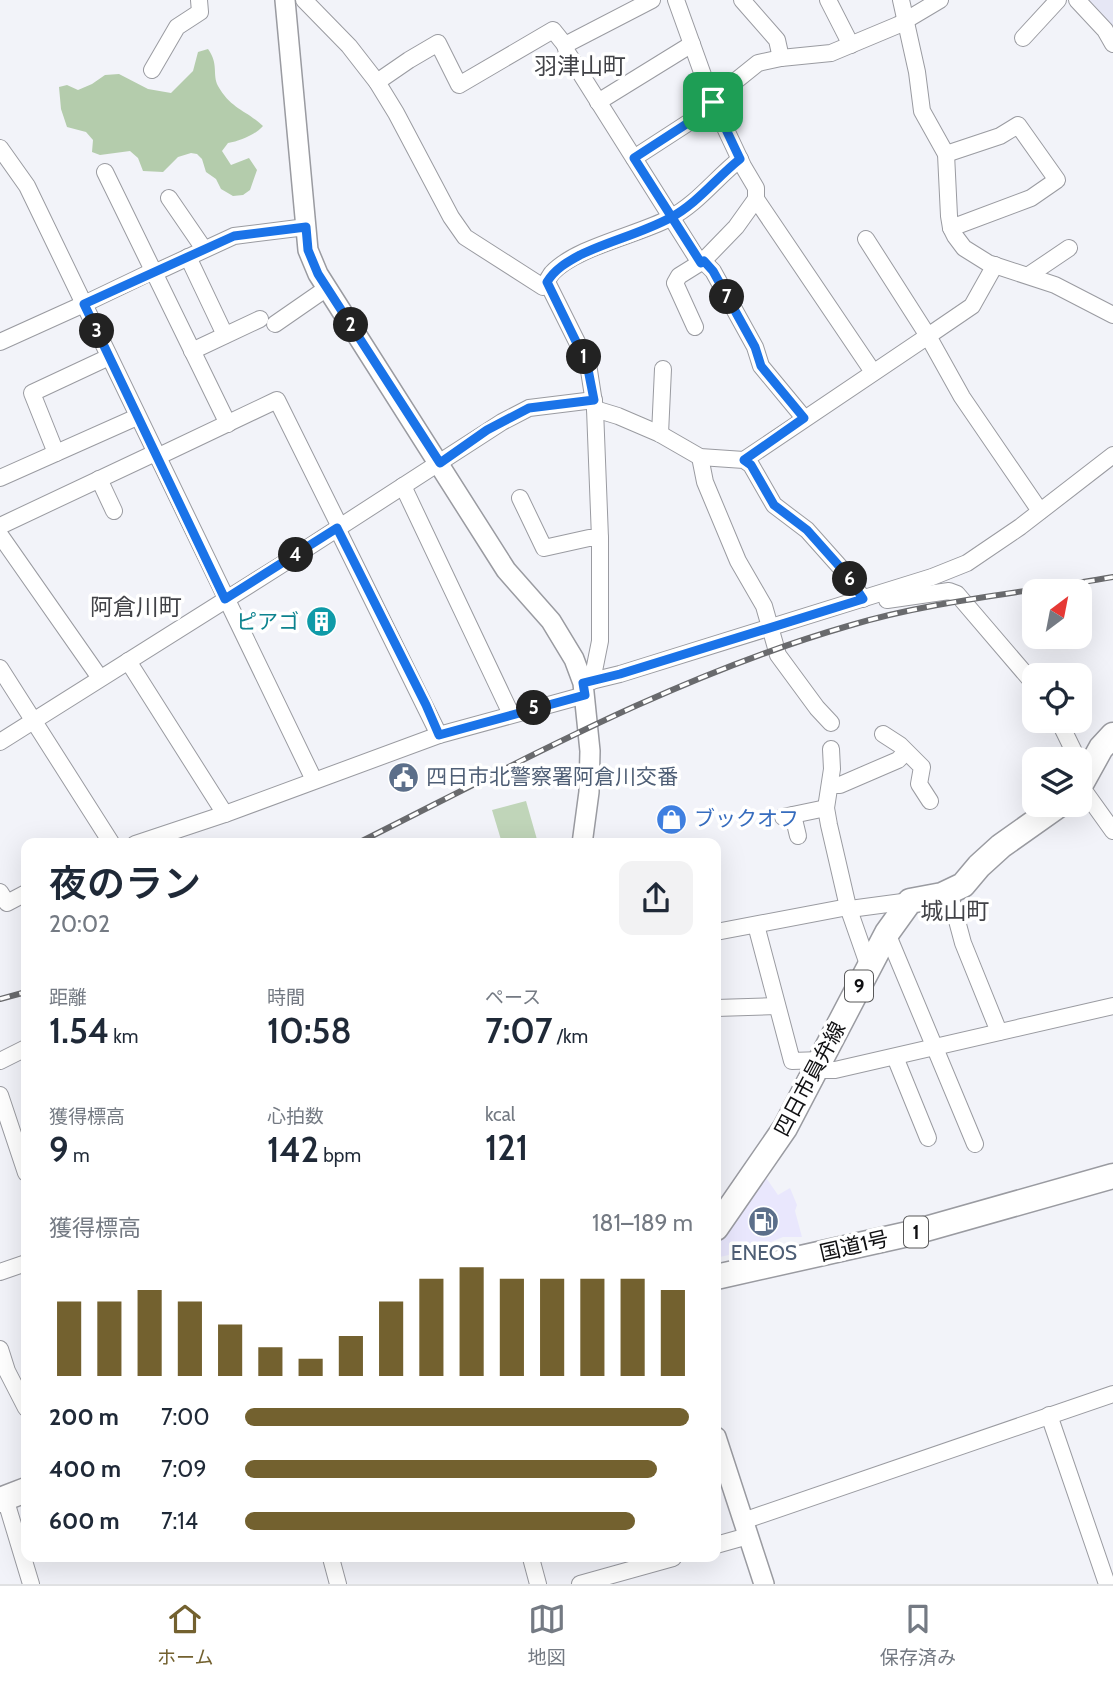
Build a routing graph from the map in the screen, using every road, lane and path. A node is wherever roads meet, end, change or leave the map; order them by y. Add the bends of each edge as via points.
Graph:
1 (199, 0) edge
2 (285, 0) edge
3 (304, 0) edge
4 (652, 0) edge
5 (676, 0) edge
6 (743, 0) edge
7 (828, 0) edge
8 (901, 0) edge
9 (940, 0) edge
10 (1058, 0) edge
11 (1077, 0) edge
12 (907, 18) junction
13 (1023, 38) dead end
14 (692, 44) junction
15 (851, 44) junction
16 (1113, 44) edge
17 (565, 45) junction
18 (781, 58) junction
19 (152, 70) dead end
20 (377, 82) junction
21 (712, 100) junction
22 (598, 102) junction
23 (0, 148) edge
24 (946, 154) junction
25 (634, 158) junction
26 (740, 159) junction
27 (105, 172) dead end
28 (169, 198) dead end
29 (756, 199) junction
30 (671, 217) junction
31 (306, 227) junction
32 (951, 228) junction
33 (866, 239) dead end
34 (1069, 248) dead end
35 (204, 249) junction
36 (188, 257) junction
37 (702, 262) junction
38 (995, 265) junction
39 (154, 272) junction
40 (1029, 275) junction
41 (547, 282) junction
42 (327, 288) junction
43 (84, 304) junction
44 (1113, 315) edge
45 (695, 327) dead end
46 (225, 335) junction
47 (928, 336) junction
48 (0, 342) edge
49 (192, 351) junction
50 (109, 357) junction
51 (663, 369) dead end
52 (873, 372) junction
53 (595, 405) junction
54 (137, 417) junction
55 (804, 418) junction
56 (228, 424) junction
57 (660, 434) junction
58 (56, 453) junction
59 (156, 455) junction
60 (1113, 455) edge
61 (700, 457) junction
62 (744, 460) junction
63 (440, 463) junction
64 (0, 478) edge
65 (99, 479) junction
66 (403, 486) junction
67 (520, 498) dead end
68 (114, 511) dead end
69 (1040, 511) junction
70 (0, 526) edge
71 (338, 527) junction
72 (0, 535) edge
73 (600, 538) junction
74 (867, 597) junction
75 (225, 599) junction
76 (770, 626) junction
77 (128, 661) junction
78 (0, 668) edge
79 (1022, 670) edge
80 (100, 678) junction
81 (587, 686) junction
82 (512, 714) junction
83 (34, 720) junction
84 (831, 723) dead end
85 (883, 734) dead end
86 (439, 735) junction
87 (1113, 735) edge
88 (0, 742) edge
89 (831, 749) dead end
90 (906, 752) junction
91 (1092, 760) edge
92 (314, 780) junction
93 (830, 785) junction
94 (1092, 794) edge
95 (930, 801) dead end
96 (826, 808) junction
97 (225, 814) junction
98 (1042, 817) edge
99 (1113, 831) edge
100 (798, 836) dead end
101 (108, 838) edge
102 (153, 838) edge
103 (583, 838) edge
104 (948, 891) junction
105 (0, 892) edge
106 (21, 896) edge
107 (910, 901) junction
108 (849, 908) junction
109 (755, 925) junction
110 (721, 931) edge
111 (887, 933) junction
112 (869, 967) junction
113 (777, 1006) junction
114 (1113, 1006) edge
115 (721, 1008) edge
116 (999, 1032) junction
117 (936, 1047) junction
118 (21, 1050) edge
119 (895, 1056) junction
120 (0, 1060) edge
121 (819, 1065) junction
122 (0, 1095) edge
123 (928, 1138) dead end
124 (975, 1144) dead end
125 (21, 1158) edge
126 (1113, 1176) edge
127 (721, 1221) edge
128 (21, 1265) edge
129 (0, 1272) edge
130 (721, 1276) edge
131 (0, 1349) edge
132 (1113, 1394) edge
133 (21, 1398) edge
134 (1049, 1415) junction
135 (721, 1452) edge
136 (8, 1500) edge
137 (746, 1529) junction
138 (721, 1542) edge
139 (21, 1547) edge
140 (25, 1562) edge
141 (332, 1562) edge
142 (532, 1562) edge
143 (659, 1562) edge
144 (31, 1584) edge
145 (338, 1584) edge
146 (538, 1584) edge
147 (580, 1584) edge
148 (764, 1584) edge
149 (1107, 1584) edge

1 - 19 street via 200,12 177,27
2 - 31 street
3 - 20 street
4 - 17 street
5 - 14 street
6 - 18 street via 777,40
7 - 15 street
8 - 12 street
9 - 12 street
10 - 13 street
11 - 16 street
12 - 15 street
12 - 24 street via 922,111
14 - 21 street
14 - 22 street
15 - 18 street via 831,53
17 - 20 street via 553,30 459,85 438,43
17 - 22 street
18 - 21 street via 758,63
20 - 41 street via 465,237 543,287
21 - 25 street via 691,121
21 - 26 street
22 - 25 street
23 - 43 street via 27,186
24 - 32 street
24 - 32 street via 1018,125 1057,180 1031,198
25 - 30 street
26 - 29 street via 756,188
26 - 30 street
27 - 39 street
28 - 35 street
29 - 37 street
29 - 52 street
30 - 37 street
30 - 41 street via 570,260
31 - 35 street via 234,236
31 - 42 street via 308,250
32 - 38 street via 964,248
33 - 47 street
34 - 40 street
35 - 36 street
36 - 39 street
36 - 46 street
37 - 45 street via 679,276 676,283
37 - 55 street via 713,271 761,366
38 - 40 street
38 - 47 street via 972,306
39 - 43 street
39 - 49 street
40 - 44 street
41 - 53 street via 587,364
42 - 46 street via 267,322
42 - 63 street
43 - 48 street
43 - 50 street
46 - 49 street
47 - 52 street
47 - 69 street via 962,397
49 - 56 street
50 - 54 street
50 - 58 street via 32,393
51 - 57 street
52 - 55 street
53 - 57 street
53 - 63 street via 529,408
53 - 73 street
54 - 58 street
54 - 59 street
55 - 62 street
56 - 59 street
56 - 71 street via 278,400
57 - 61 street
58 - 64 street
59 - 65 street
59 - 75 street
60 - 69 street
61 - 62 street
61 - 76 street via 705,482
62 - 74 street via 774,505 807,530
63 - 66 street
63 - 81 street via 506,570 566,642
65 - 68 street
65 - 70 street
66 - 71 street
66 - 82 street
67 - 73 street via 544,548
69 - 74 street via 967,563
71 - 75 street
71 - 86 street
72 - 80 street
73 - 81 street via 600,641
74 - 76 street
74 - 79 street via 872,603 949,591 957,594
75 - 77 street
75 - 92 street
76 - 81 street
76 - 84 street via 778,655
77 - 80 street
77 - 97 street
78 - 83 street
80 - 83 street
81 - 82 street
81 - 103 street via 590,792
82 - 86 street
83 - 88 street
83 - 101 street
85 - 90 street
86 - 92 street
87 - 91 main road
89 - 93 street
90 - 93 street via 898,760
90 - 95 street via 922,767 919,784
92 - 97 street
93 - 96 street
94 - 99 street
96 - 100 street via 788,816
96 - 108 street
97 - 102 street
98 - 104 main road via 1001,846 963,885
104 - 107 main road
104 - 116 street via 963,943
105 - 106 street via 7,903
107 - 108 street
107 - 111 main road, 四日市員弁線 / 9
108 - 109 street
108 - 112 street
109 - 110 street
109 - 113 street
111 - 112 main road, 四日市員弁線 / 9
111 - 117 street
112 - 121 main road, 四日市員弁線 / 9
113 - 115 street
113 - 121 street via 792,1061
114 - 116 street
116 - 117 street
117 - 119 street
117 - 124 street
118 - 120 street
119 - 121 street via 835,1070
119 - 123 street
121 - 127 main road, 四日市員弁線 / 9 via 785,1128
122 - 125 street
126 - 130 main road, 国道1号 / 1 via 908,1234
128 - 129 street
131 - 133 street
132 - 134 street
134 - 137 street
134 - 149 street
135 - 137 street
136 - 139 street
137 - 138 street
137 - 148 street
140 - 144 street
141 - 145 street
142 - 146 street
143 - 147 street

